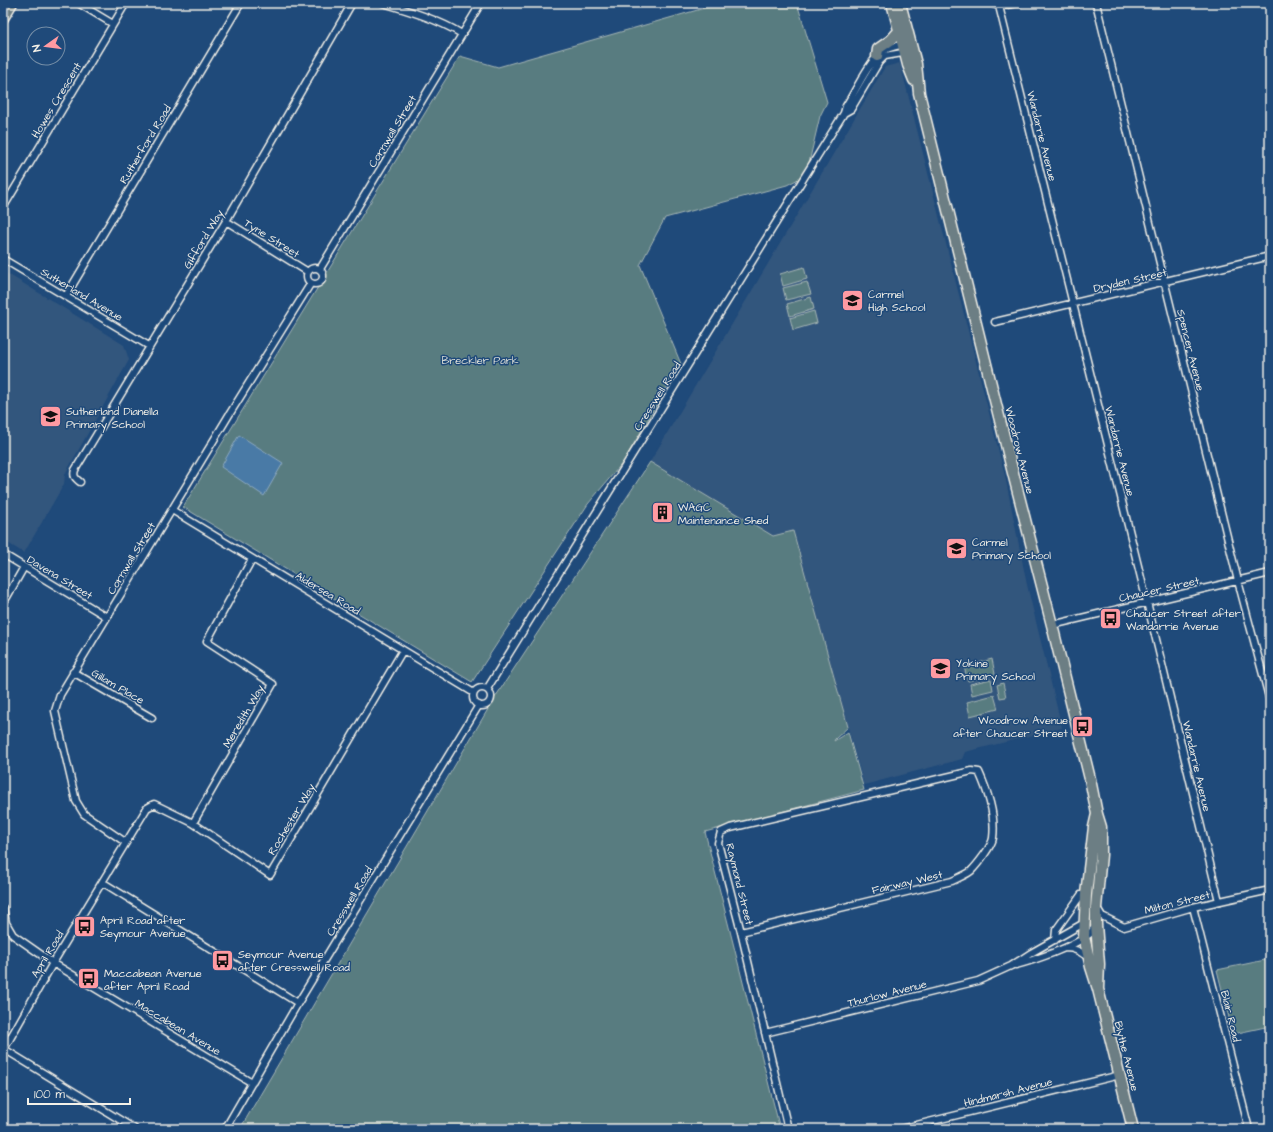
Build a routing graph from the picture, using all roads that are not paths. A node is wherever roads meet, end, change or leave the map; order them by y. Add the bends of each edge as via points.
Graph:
1 (12, 3) edge
2 (78, 3) edge
3 (126, 3) edge
4 (241, 3) edge
5 (352, 3) edge
6 (383, 3) edge
7 (481, 3) edge
8 (892, 3) edge
9 (900, 3) edge
10 (990, 3) edge
11 (1019, 3) edge
12 (1096, 3) edge
13 (999, 6) junction
14 (3, 18) edge
15 (113, 24) junction
16 (899, 31) junction
17 (462, 34) junction
18 (908, 47) junction
19 (877, 56) junction
20 (844, 113) junction
21 (3, 208) edge
22 (226, 221) junction
23 (1270, 256) edge
24 (3, 259) edge
25 (320, 269) junction
26 (308, 272) junction
27 (1164, 282) junction
28 (311, 283) junction
29 (66, 296) junction
30 (1073, 304) junction
31 (995, 322) dead end
32 (149, 346) junction
33 (80, 482) dead end
34 (172, 510) junction
35 (3, 554) edge
36 (252, 559) junction
37 (24, 567) junction
38 (1270, 573) edge
39 (1238, 581) junction
40 (1147, 602) junction
41 (3, 604) edge
42 (107, 617) junction
43 (1052, 625) junction
44 (403, 650) junction
45 (73, 672) junction
46 (1267, 679) edge
47 (487, 689) junction
48 (474, 693) junction
49 (1270, 701) edge
50 (479, 705) junction
51 (152, 718) dead end
52 (979, 772) joint
53 (147, 808) joint
54 (1097, 814) junction
55 (192, 823) junction
56 (125, 842) junction
57 (102, 882) junction
58 (1270, 890) edge
59 (1086, 894) junction
60 (1219, 901) junction
61 (1193, 907) junction
62 (3, 908) edge
63 (1096, 908) junction
64 (1084, 923) junction
65 (1096, 924) junction
66 (741, 932) junction
67 (1084, 937) junction
68 (1055, 940) junction
69 (1062, 948) junction
70 (1089, 958) junction
71 (53, 962) junction
72 (1011, 966) junction
73 (1098, 989) junction
74 (298, 1003) junction
75 (765, 1033) junction
76 (4, 1050) edge
77 (1120, 1075) junction
78 (252, 1083) junction
79 (135, 1129) edge
80 (225, 1129) edge
81 (788, 1129) edge
82 (900, 1129) edge
83 (1133, 1129) edge
84 (1249, 1129) edge

1 - 14 main road
2 - 15 street
3 - 15 street, Howes Crescent
4 - 29 street, Rutherford Road
5 - 22 street, Gifford Way
6 - 17 street via 444,24
7 - 17 street, Cornwall Street
8 - 16 main road, Woodrow Avenue
9 - 18 main road, Woodrow Avenue
10 - 13 street
11 - 13 street
12 - 27 street, Spencer Avenue
13 - 30 street, Wandarrie Avenue
15 - 21 street, Howes Crescent
16 - 18 main road, Woodrow Avenue
16 - 19 main road via 878,49
17 - 25 street, Cornwall Street
18 - 19 street, Cresswell Road via 888,48
18 - 20 street, Cresswell Road via 885,56 878,62 852,109
18 - 43 main road, Woodrow Avenue via 916,64 919,93
19 - 20 street, Cresswell Road
20 - 47 street, Cresswell Road
22 - 26 street, Tyne Street
22 - 32 street, Gifford Way
23 - 27 street, Dryden Street
24 - 29 street, Sutherland Avenue
25 - 26 street via 313,268
25 - 28 street via 323,273 322,280 316,284
26 - 28 street via 307,277
27 - 30 street, Dryden Street
27 - 39 street, Spencer Avenue
28 - 34 street, Cornwall Street
29 - 32 street, Sutherland Avenue
30 - 31 street, Dryden Street
30 - 40 street, Wandarrie Avenue
32 - 33 street, Gifford Way via 76,470 75,478
34 - 36 street, Aldersea Road
34 - 42 street, Cornwall Street
35 - 37 street, Davena Street
36 - 44 street, Aldersea Road
36 - 55 street, Meredith Way via 207,641 273,684
37 - 41 street
37 - 42 street, Davena Street
38 - 39 street, Chaucer Street
39 - 40 street, Chaucer Street
39 - 46 street, Spencer Avenue
40 - 43 street, Chaucer Street
40 - 60 street, Wandarrie Avenue
42 - 45 street, Cornwall Street
43 - 54 main road, Woodrow Avenue
44 - 48 street, Aldersea Road
44 - 55 street, Rochester Way via 270,875
45 - 51 street, Gillam Place
45 - 56 street, Cornwall Street via 60,695 55,711 76,801 84,814
46 - 49 street, Spencer Avenue
47 - 48 street via 478,689
47 - 50 street, Cresswell Road via 491,694 490,701 486,706
48 - 50 street via 474,700
50 - 74 street, Cresswell Road
52 - 66 street, Fairway West via 986,787 992,813 993,839 970,872 952,881
52 - 66 street, Raymond Street via 972,771 721,832 718,843
53 - 55 street, Rochester Way via 154,804
53 - 56 street, April Road
54 - 59 main road, Woodrow Avenue
54 - 63 main road, Woodrow Avenue via 1102,837
56 - 57 street, April Road
57 - 71 street, April Road
57 - 74 street
58 - 60 street, Milton Street
59 - 64 main road, Blythe Avenue
59 - 68 street via 1081,895 1056,930
60 - 61 street, Milton Street
61 - 63 street, Milton Street via 1124,927 1102,916
61 - 84 street, Blair Road
62 - 71 street, Maccabean Avenue via 6,923 13,935
63 - 65 main road, Blythe Avenue
64 - 67 main road, Blythe Avenue
64 - 68 street, Thurlow Avenue
65 - 67 street, Thurlow Avenue via 1089,935
65 - 73 main road, Blythe Avenue
66 - 75 street, Raymond Street
67 - 69 street, Thurlow Avenue
67 - 70 main road, Blythe Avenue
68 - 72 street, Thurlow Avenue
69 - 70 street via 1072,948
69 - 72 street, Thurlow Avenue
70 - 73 main road, Blythe Avenue
71 - 76 street, April Road
71 - 78 street, Maccabean Avenue
72 - 75 street, Thurlow Avenue via 978,981
73 - 77 main road, Blythe Avenue
74 - 78 street, Cresswell Road
75 - 81 street, Raymond Street
76 - 79 street
77 - 82 street, Hindmarsh Avenue
77 - 83 main road, Blythe Avenue
78 - 80 street, Cresswell Road

